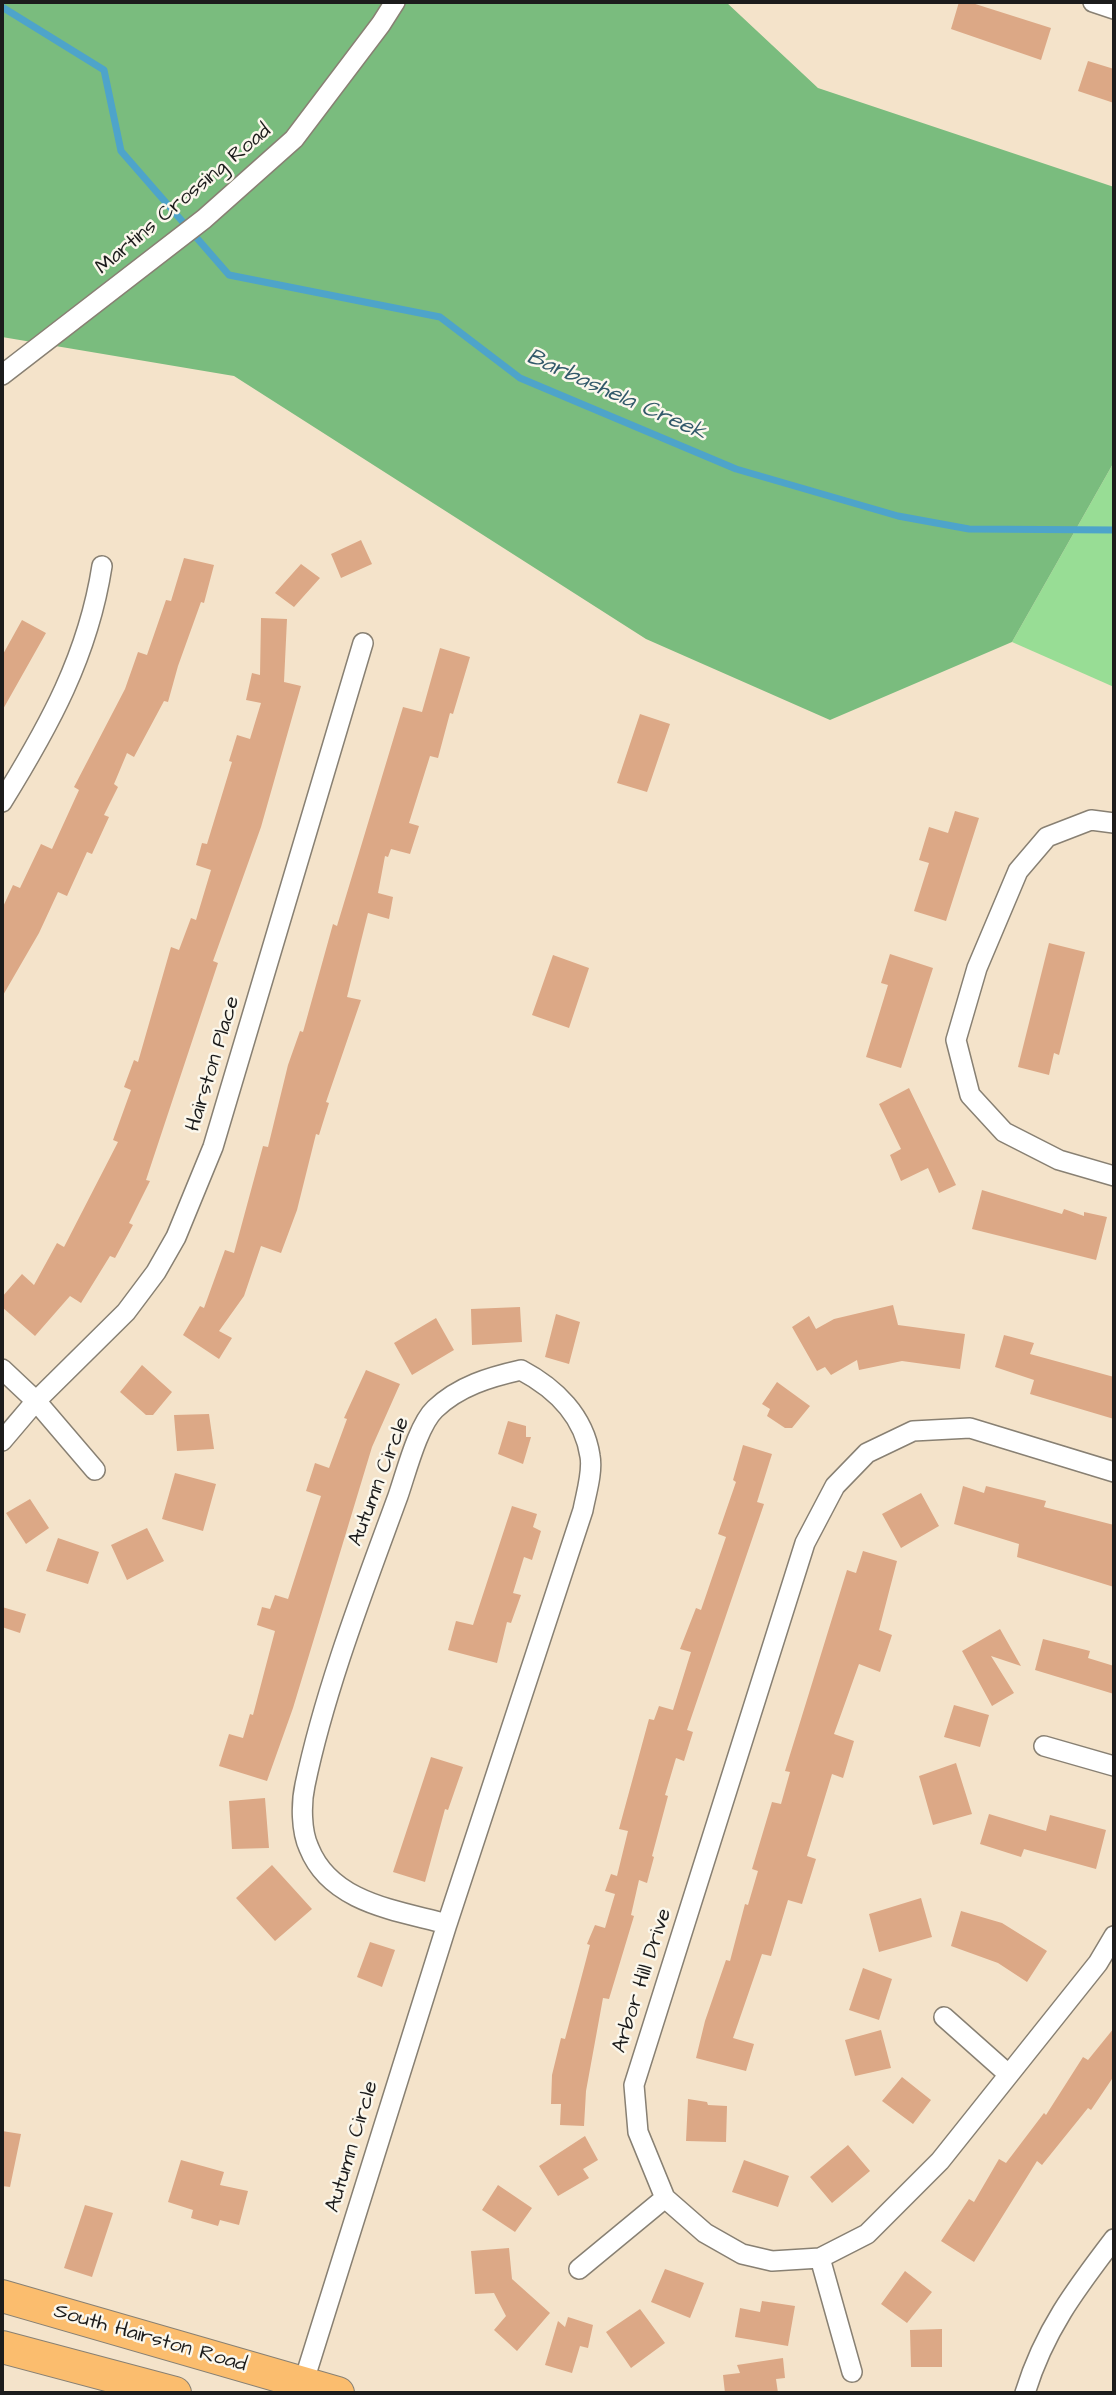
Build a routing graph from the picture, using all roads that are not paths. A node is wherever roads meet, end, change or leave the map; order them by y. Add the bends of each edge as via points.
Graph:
1 (395, 2) edge
2 (1093, 2) edge
3 (1114, 9) edge
4 (2, 375) edge
5 (102, 566) dead end
6 (363, 643) dead end
7 (2, 802) edge
8 (1114, 823) edge
9 (1114, 1176) edge
10 (2, 1369) edge
11 (36, 1401) junction
12 (2, 1441) edge
13 (95, 1470) dead end
14 (1114, 1472) edge
15 (1044, 1746) dead end
16 (1114, 1766) edge
17 (447, 1924) junction
18 (1114, 1936) edge
19 (944, 2017) dead end
20 (1007, 2073) junction
21 (665, 2198) junction
22 (1114, 2239) edge
23 (820, 2258) junction
24 (579, 2269) dead end
25 (2, 2296) edge
26 (2, 2347) edge
27 (852, 2372) dead end
28 (303, 2384) junction
29 (175, 2393) edge
30 (338, 2393) edge
31 (1025, 2393) edge

1 - 4 street, Martins Crossing Road via 294,139 204,219
2 - 3 street
5 - 7 street via 96,610 64,697
6 - 11 street, Hairston Place via 213,1147 176,1237 126,1312
8 - 9 street via 1091,820 1047,837 1018,872 977,968 956,1040 970,1095 1004,1132 1059,1160
10 - 11 street
11 - 12 street, Hairston Place
11 - 13 street
14 - 21 street, Arbor Hill Drive via 970,1428 913,1431 867,1453 835,1486 805,1543 634,2085 638,2132
15 - 16 street
17 - 17 street, Autumn Circle via 583,1510 591,1458 582,1425 548,1384 521,1370 463,1388 433,1410 348,1635 304,1787 308,1848 331,1883 365,1901
17 - 28 street, Autumn Circle
18 - 20 street, Arbor Hill Drive via 1098,1963
19 - 20 street
20 - 23 street, Arbor Hill Drive via 940,2161 867,2234
21 - 23 street, Arbor Hill Drive via 705,2233 742,2254 772,2261
21 - 24 street
22 - 31 street via 1066,2300 1037,2356
23 - 27 street
25 - 28 main road, South Hairston Road
26 - 29 main road
28 - 30 main road, South Hairston Road

